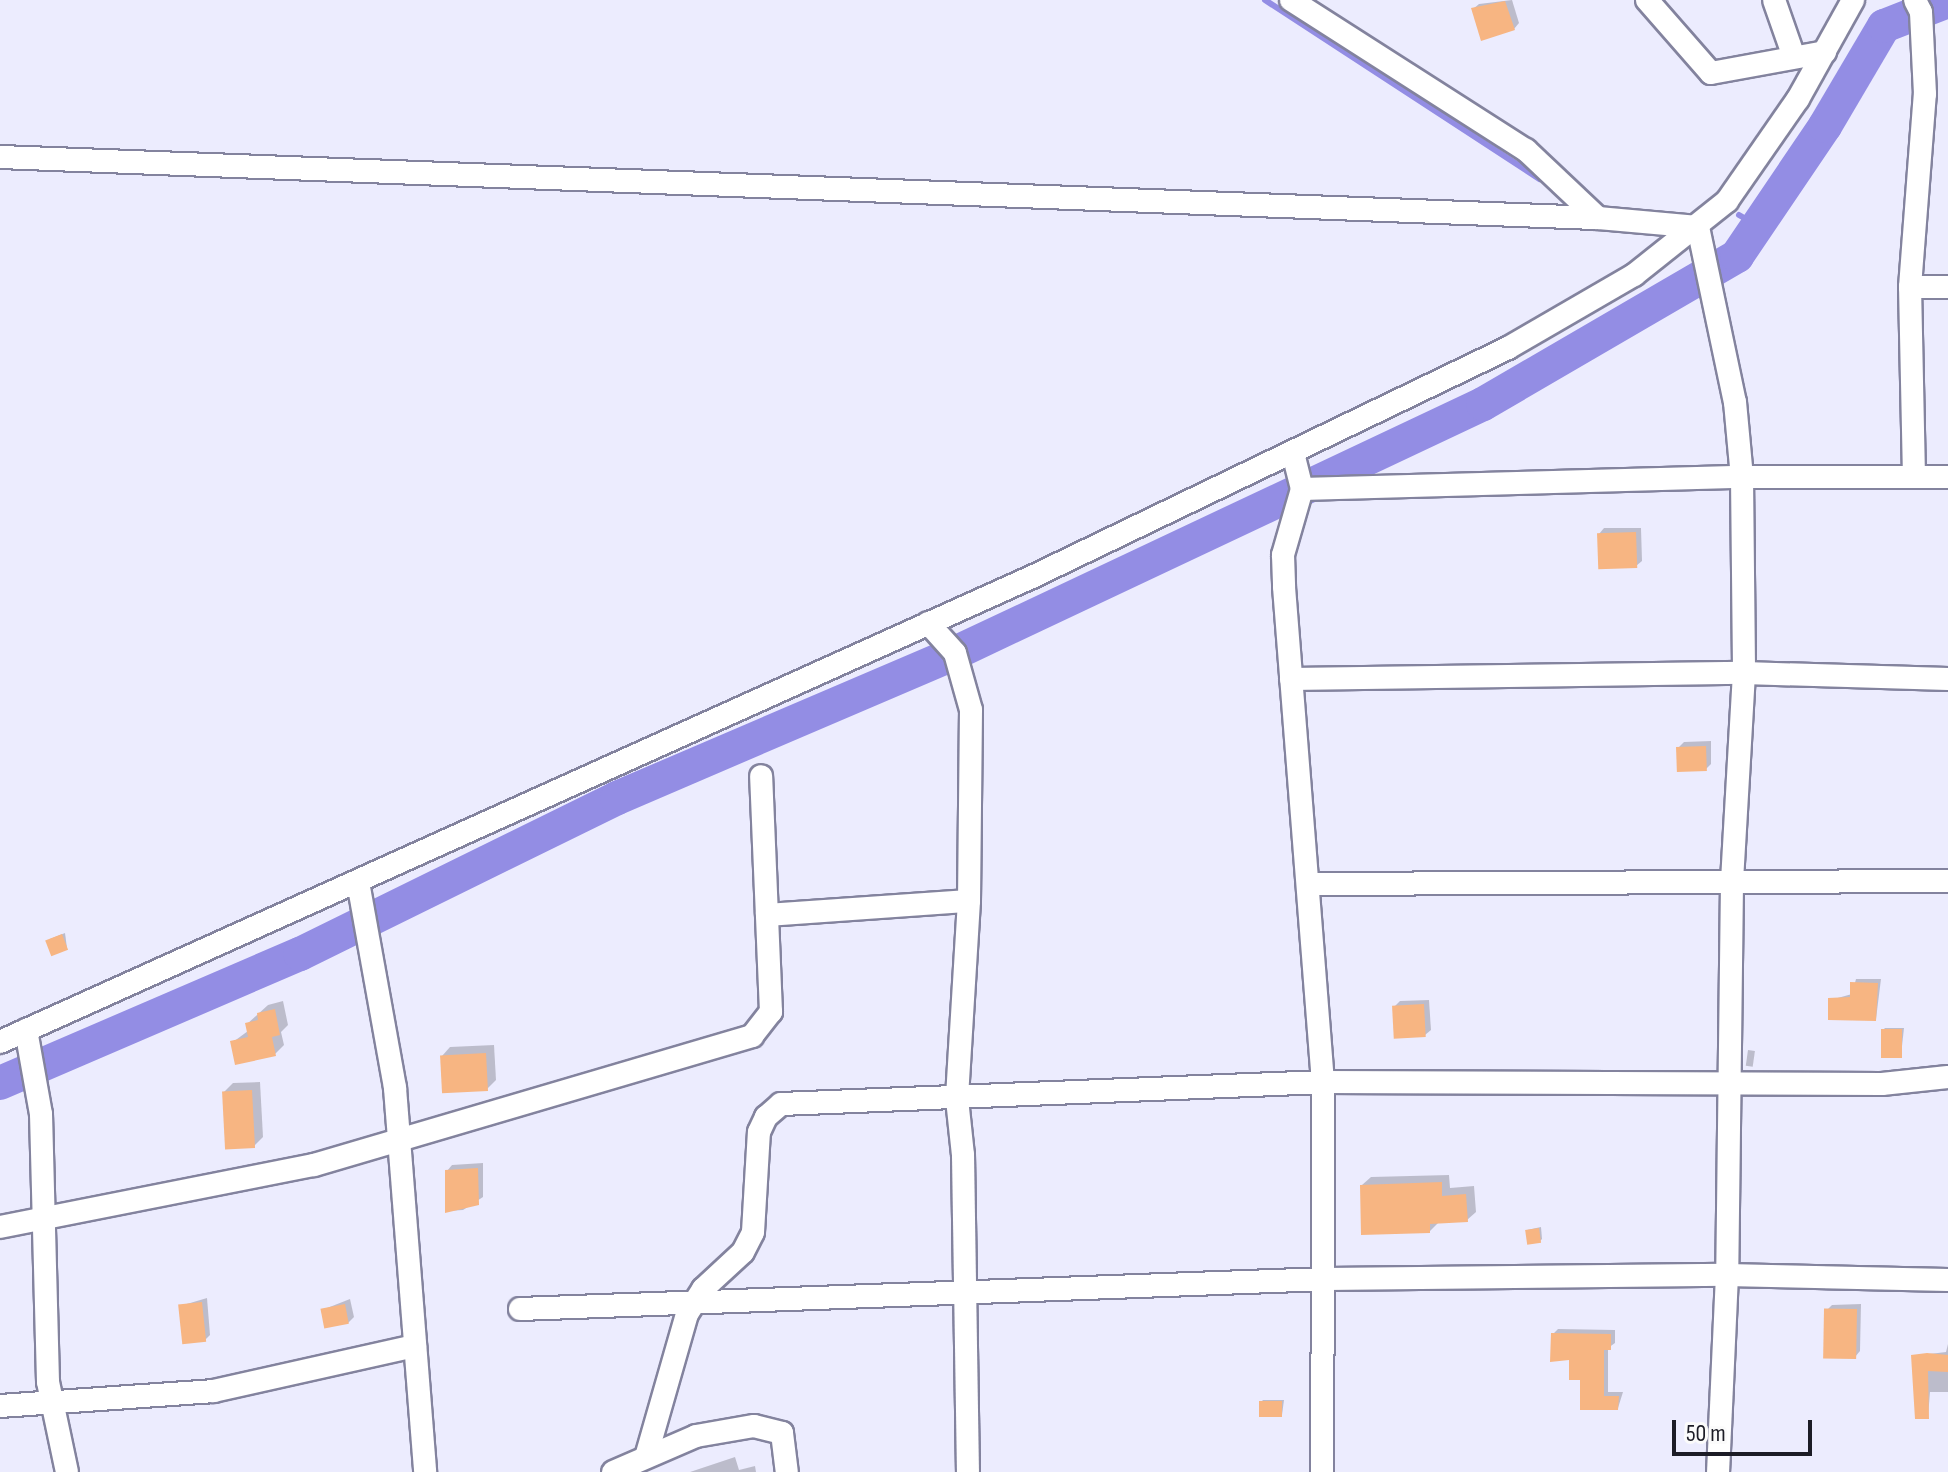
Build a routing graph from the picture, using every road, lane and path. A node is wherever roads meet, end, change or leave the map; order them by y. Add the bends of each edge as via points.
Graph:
1 (1291, 0) edge
2 (1647, 0) edge
3 (1774, 0) edge
4 (1853, 0) edge
5 (1915, 0) edge
6 (1825, 52) junction
7 (1794, 57) junction
8 (1925, 94) junction
9 (1948, 94) edge
10 (0, 157) edge
11 (1598, 218) junction
12 (1698, 227) junction
13 (1910, 287) junction
14 (1948, 287) edge
15 (1293, 453) junction
16 (1742, 477) junction
17 (1914, 477) junction
18 (1948, 477) edge
19 (1302, 489) junction
20 (928, 623) junction
21 (1744, 673) junction
22 (1291, 679) junction
23 (1948, 679) edge
24 (761, 776) dead end
25 (1948, 881) edge
26 (358, 882) junction
27 (1732, 883) junction
28 (1309, 884) junction
29 (969, 901) junction
30 (767, 915) junction
31 (26, 1030) junction
32 (0, 1042) edge
33 (1948, 1077) edge
34 (1727, 1081) junction
35 (1323, 1082) junction
36 (957, 1099) junction
37 (399, 1140) junction
38 (45, 1219) junction
39 (0, 1227) edge
40 (1727, 1275) junction
41 (1326, 1279) junction
42 (1948, 1280) edge
43 (965, 1289) junction
44 (693, 1302) junction
45 (520, 1309) dead end
46 (415, 1346) junction
47 (52, 1405) junction
48 (0, 1406) edge
49 (646, 1457) junction
50 (67, 1472) edge
51 (425, 1472) edge
52 (613, 1472) edge
53 (787, 1472) edge
54 (968, 1472) edge
55 (1322, 1472) edge
56 (1718, 1472) edge

1 - 11 street via 1526,150
2 - 7 street via 1711,73
3 - 7 street
4 - 6 street
5 - 8 street via 1921,12
6 - 7 street
6 - 12 street via 1742,183
8 - 9 street
8 - 13 street
10 - 11 street
11 - 12 street
12 - 15 street via 1634,275 1508,348
12 - 16 street via 1735,402
13 - 14 street
13 - 17 street
15 - 19 street
15 - 20 street
16 - 17 street
16 - 19 street
16 - 21 street
17 - 18 street
19 - 22 street via 1283,555
20 - 26 street
20 - 29 street via 955,653 971,710
21 - 22 street
21 - 23 street
21 - 27 street
22 - 28 street
24 - 30 street
25 - 27 street
26 - 31 street
26 - 37 street via 390,1047
27 - 28 street
27 - 34 street
28 - 35 street
29 - 30 street
29 - 36 street
30 - 37 street via 771,1012 752,1036
31 - 32 street
31 - 38 street via 41,1114
33 - 34 street via 1882,1084
34 - 35 street
34 - 40 street
35 - 36 street
35 - 41 street
36 - 43 street
36 - 44 street via 781,1104 771,1111 759,1132 753,1232 736,1261
37 - 38 street via 238,1184
37 - 46 street
38 - 39 street
38 - 47 street
40 - 41 street
40 - 42 street
40 - 56 street
41 - 43 street
41 - 55 street
43 - 44 street
43 - 54 street
44 - 45 street
44 - 49 street
46 - 47 street via 264,1382
46 - 51 street
47 - 48 street
47 - 50 street
49 - 52 street
49 - 53 street via 715,1431 773,1427 786,1440

